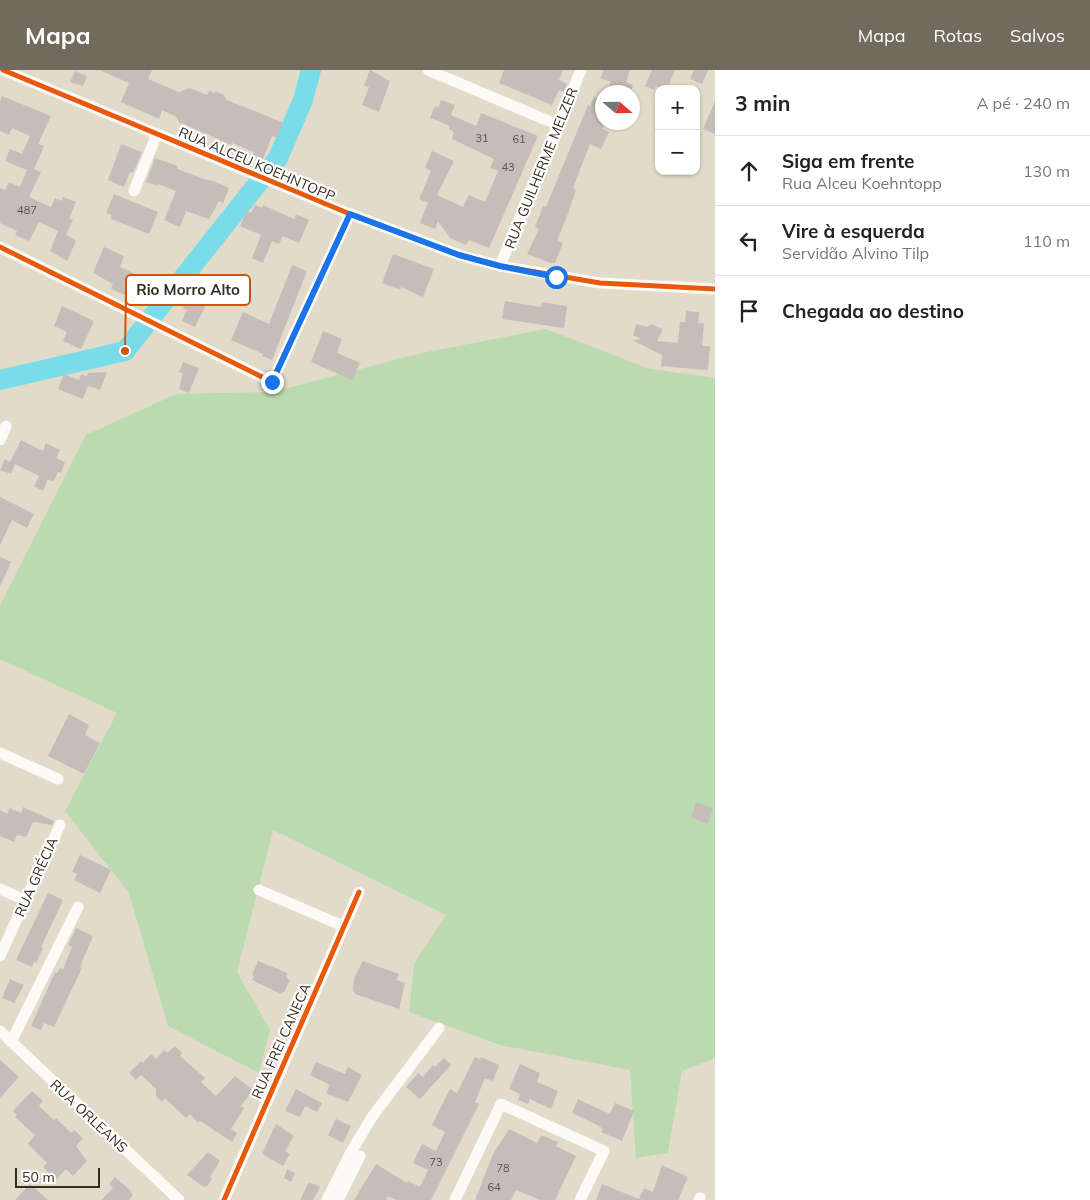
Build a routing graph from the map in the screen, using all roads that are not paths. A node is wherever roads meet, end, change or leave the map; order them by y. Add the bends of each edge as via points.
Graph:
1 (3, 70) edge
2 (428, 70) edge
3 (581, 70) edge
4 (558, 125) junction
5 (157, 134) junction
6 (134, 192) dead end
7 (350, 214) junction
8 (0, 246) edge
9 (500, 266) junction
10 (715, 288) edge
11 (6, 426) dead end
12 (0, 440) edge
13 (0, 753) edge
14 (58, 778) dead end
15 (60, 825) dead end
16 (0, 889) edge
17 (259, 890) dead end
18 (359, 892) dead end
19 (26, 900) junction
20 (78, 907) dead end
21 (343, 926) junction
22 (0, 956) edge
23 (439, 1028) dead end
24 (0, 1031) edge
25 (11, 1042) junction
26 (360, 1156) dead end
27 (179, 1200) edge
28 (224, 1200) edge
29 (327, 1200) edge
30 (338, 1200) edge
31 (455, 1200) edge
32 (580, 1200) edge

1 - 5 street, RUA ALCEU KOEHNTOPP
2 - 4 street
3 - 4 street, RUA GUILHERME MELZER
4 - 9 street, RUA GUILHERME MELZER
5 - 6 street
5 - 7 street, RUA ALCEU KOEHNTOPP
7 - 8 street via 272,382
7 - 9 street, RUA ALCEU KOEHNTOPP via 435,247
9 - 10 street, RUA ALCEU KOEHNTOPP via 600,283
11 - 12 street
13 - 14 street
15 - 19 street, RUA GRÉCIA
16 - 19 street
17 - 21 street
18 - 21 street, RUA FREI CANECA
19 - 22 street, RUA GRÉCIA
20 - 25 street
21 - 28 street, RUA FREI CANECA
23 - 29 street via 372,1117
24 - 25 street, RUA ORLEANS
25 - 27 street, RUA ORLEANS
26 - 30 street
31 - 32 street via 501,1104 604,1151

